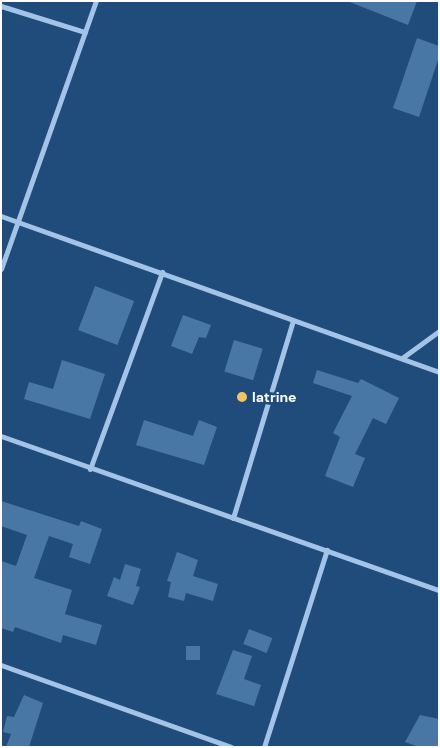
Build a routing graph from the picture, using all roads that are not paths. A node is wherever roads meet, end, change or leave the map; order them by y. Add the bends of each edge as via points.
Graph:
1 (96, 1) edge
2 (1, 6) edge
3 (85, 32) junction
4 (1, 216) edge
5 (18, 222) junction
6 (1, 269) edge
7 (162, 272) junction
8 (293, 321) junction
9 (439, 331) edge
10 (402, 358) junction
11 (439, 372) edge
12 (1, 436) edge
13 (90, 468) junction
14 (233, 518) junction
15 (327, 550) junction
16 (439, 590) edge
17 (1, 665) edge
18 (231, 747) edge
19 (264, 747) edge

1 - 3 street
2 - 3 street
3 - 5 street
4 - 5 street
5 - 6 street
5 - 7 street
7 - 8 street
7 - 13 street
8 - 10 street
8 - 14 street
9 - 10 street
10 - 11 street
12 - 13 street
13 - 14 street
14 - 15 street
15 - 16 street
15 - 19 street
17 - 18 street

